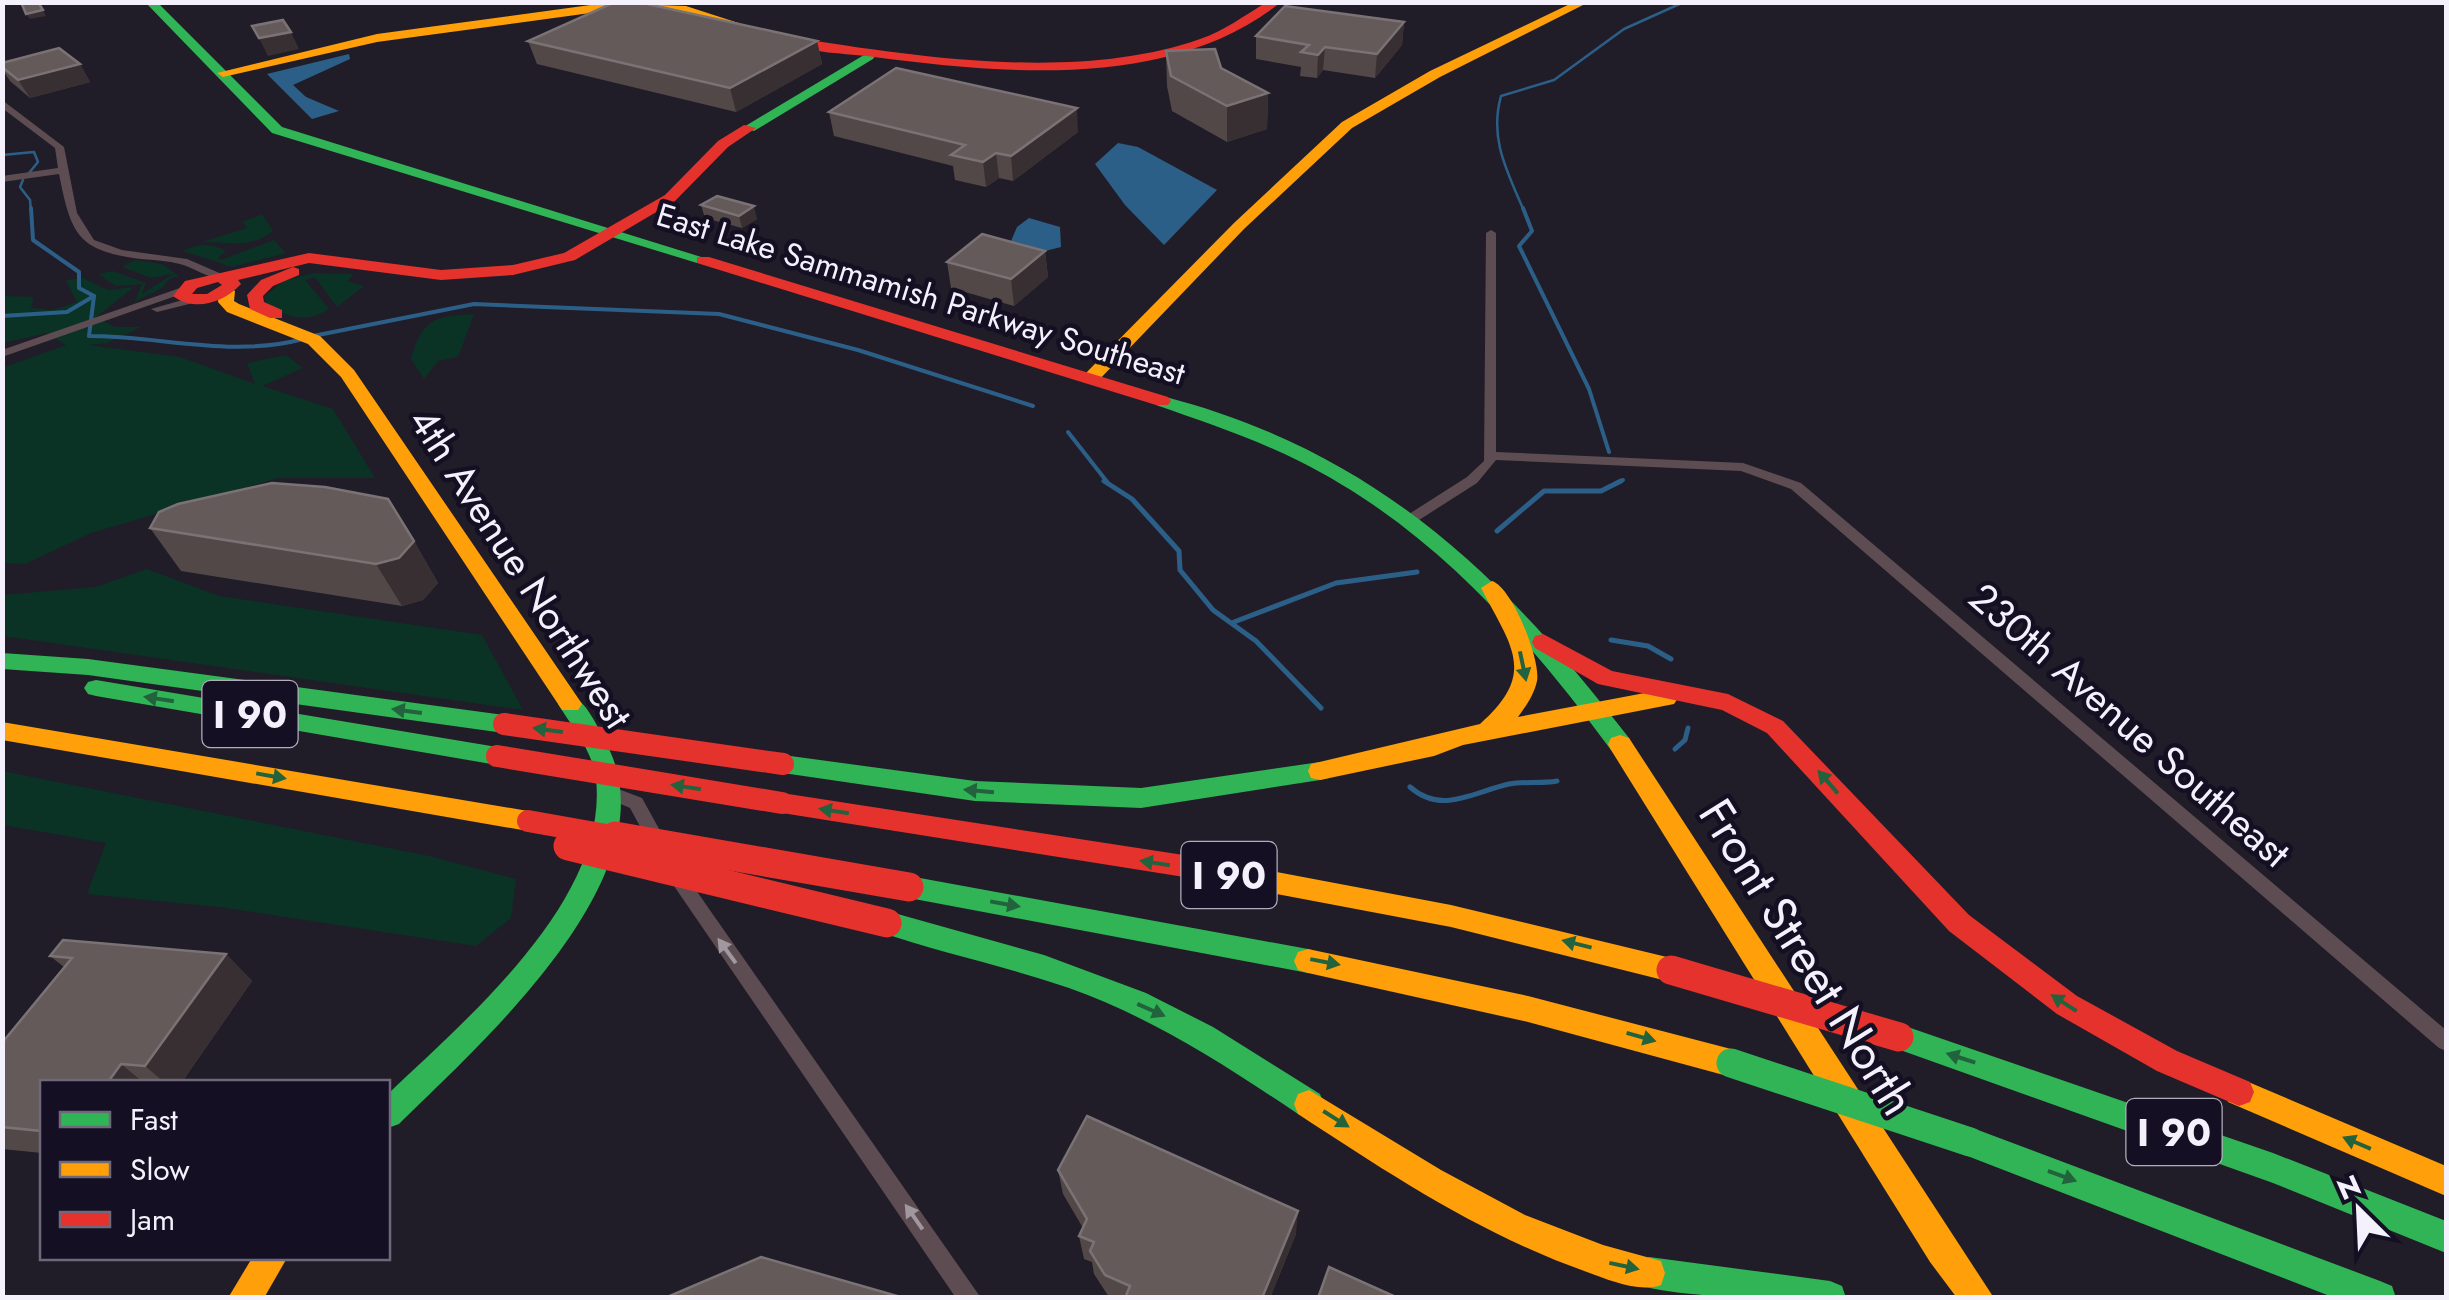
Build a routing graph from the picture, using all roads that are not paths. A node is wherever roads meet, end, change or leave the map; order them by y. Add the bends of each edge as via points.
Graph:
1 (150, 2) edge
2 (167, 2) edge
3 (1276, 2) edge
4 (1584, 2) edge
5 (177, 26) junction
6 (868, 56) junction
7 (223, 73) junction
8 (2, 103) edge
9 (65, 170) junction
10 (2, 179) edge
11 (1492, 233) dead end
12 (612, 235) junction
13 (170, 260) junction
14 (366, 268) junction
15 (226, 283) junction
16 (191, 294) junction
17 (1136, 332) junction
18 (303, 334) junction
19 (2, 354) edge
20 (1090, 379) junction
21 (1152, 398) junction
22 (1491, 456) junction
23 (1414, 518) junction
24 (1492, 588) junction
25 (1543, 642) junction
26 (2, 661) edge
27 (2, 674) edge
28 (1704, 696) junction
29 (1599, 710) junction
30 (2, 731) edge
31 (1487, 732) junction
32 (608, 791) junction
33 (528, 828) junction
34 (2446, 1042) edge
35 (390, 1112) edge
36 (2446, 1181) edge
37 (2446, 1237) edge
38 (1942, 1250) junction
39 (270, 1260) edge
40 (1698, 1281) junction
41 (244, 1298) edge
42 (970, 1298) edge
43 (1741, 1298) edge
44 (1830, 1298) edge
45 (1959, 1298) edge
46 (1978, 1298) edge
47 (2380, 1298) edge

1 - 5 main road, East Lake Sammamish Parkway Southeast via 166,24
2 - 5 main road, East Lake Sammamish Parkway Southeast via 181,21
3 - 6 main road via 1203,44 1124,61
4 - 17 main road via 1377,104 1279,187
5 - 7 main road, East Lake Sammamish Parkway Southeast
6 - 7 main road via 686,10 626,6 377,38
6 - 12 main road via 724,144 685,186
7 - 12 main road, East Lake Sammamish Parkway Southeast via 276,130
8 - 9 street via 54,142
9 - 10 street
9 - 13 street via 72,213 90,242
11 - 22 street
12 - 14 main road via 569,257 513,270 441,275
12 - 20 main road, East Lake Sammamish Parkway Southeast
13 - 15 street
13 - 16 street via 189,275
14 - 15 main road via 296,260
14 - 18 main road via 302,270 260,288 256,305
15 - 16 main road
15 - 18 main road via 226,302 233,308
16 - 18 main road via 234,317
16 - 19 street
17 - 20 main road
17 - 21 main road via 1120,367
18 - 32 main road, 4th Avenue Northwest via 372,408 582,722 600,754
20 - 21 main road, East Lake Sammamish Parkway Southeast
21 - 23 main road, East Lake Sammamish Parkway Southeast via 1288,444
22 - 23 street via 1480,474
22 - 34 street, 230th Avenue Southeast via 1762,471 1802,491
23 - 24 main road, East Lake Sammamish Parkway Southeast
24 - 25 main road, East Lake Sammamish Parkway Southeast
24 -> 31 main road via 1522,654 1527,684 1520,704
25 - 28 main road via 1606,678
25 - 29 main road, East Lake Sammamish Parkway Southeast
31 -> 26 main road, bridge via 1233,787 1141,798 1064,795 956,789 88,667
37 -> 27 main road, I 90, bridge via 2273,1168 1899,1037 1534,933 1376,899
28 - 29 main road
36 -> 28 main road via 2167,1061 2066,1005 1959,923 1775,727
29 - 31 main road
29 - 38 main road, Front Street North
30 -> 33 main road, I 90 via 399,798
32 - 35 main road, 4th Avenue Northwest via 604,840 576,906 484,1016
42 -> 32 street via 703,918 636,803
33 -> 40 main road, bridge via 1030,962 1117,995 1218,1046 1501,1220 1573,1252
33 -> 47 main road, I 90, bridge via 909,887 1387,974 1572,1017 1970,1142
38 - 45 main road, Front Street North
38 - 46 main road, Front Street North
39 - 41 main road
40 - 43 main road
40 - 44 main road

